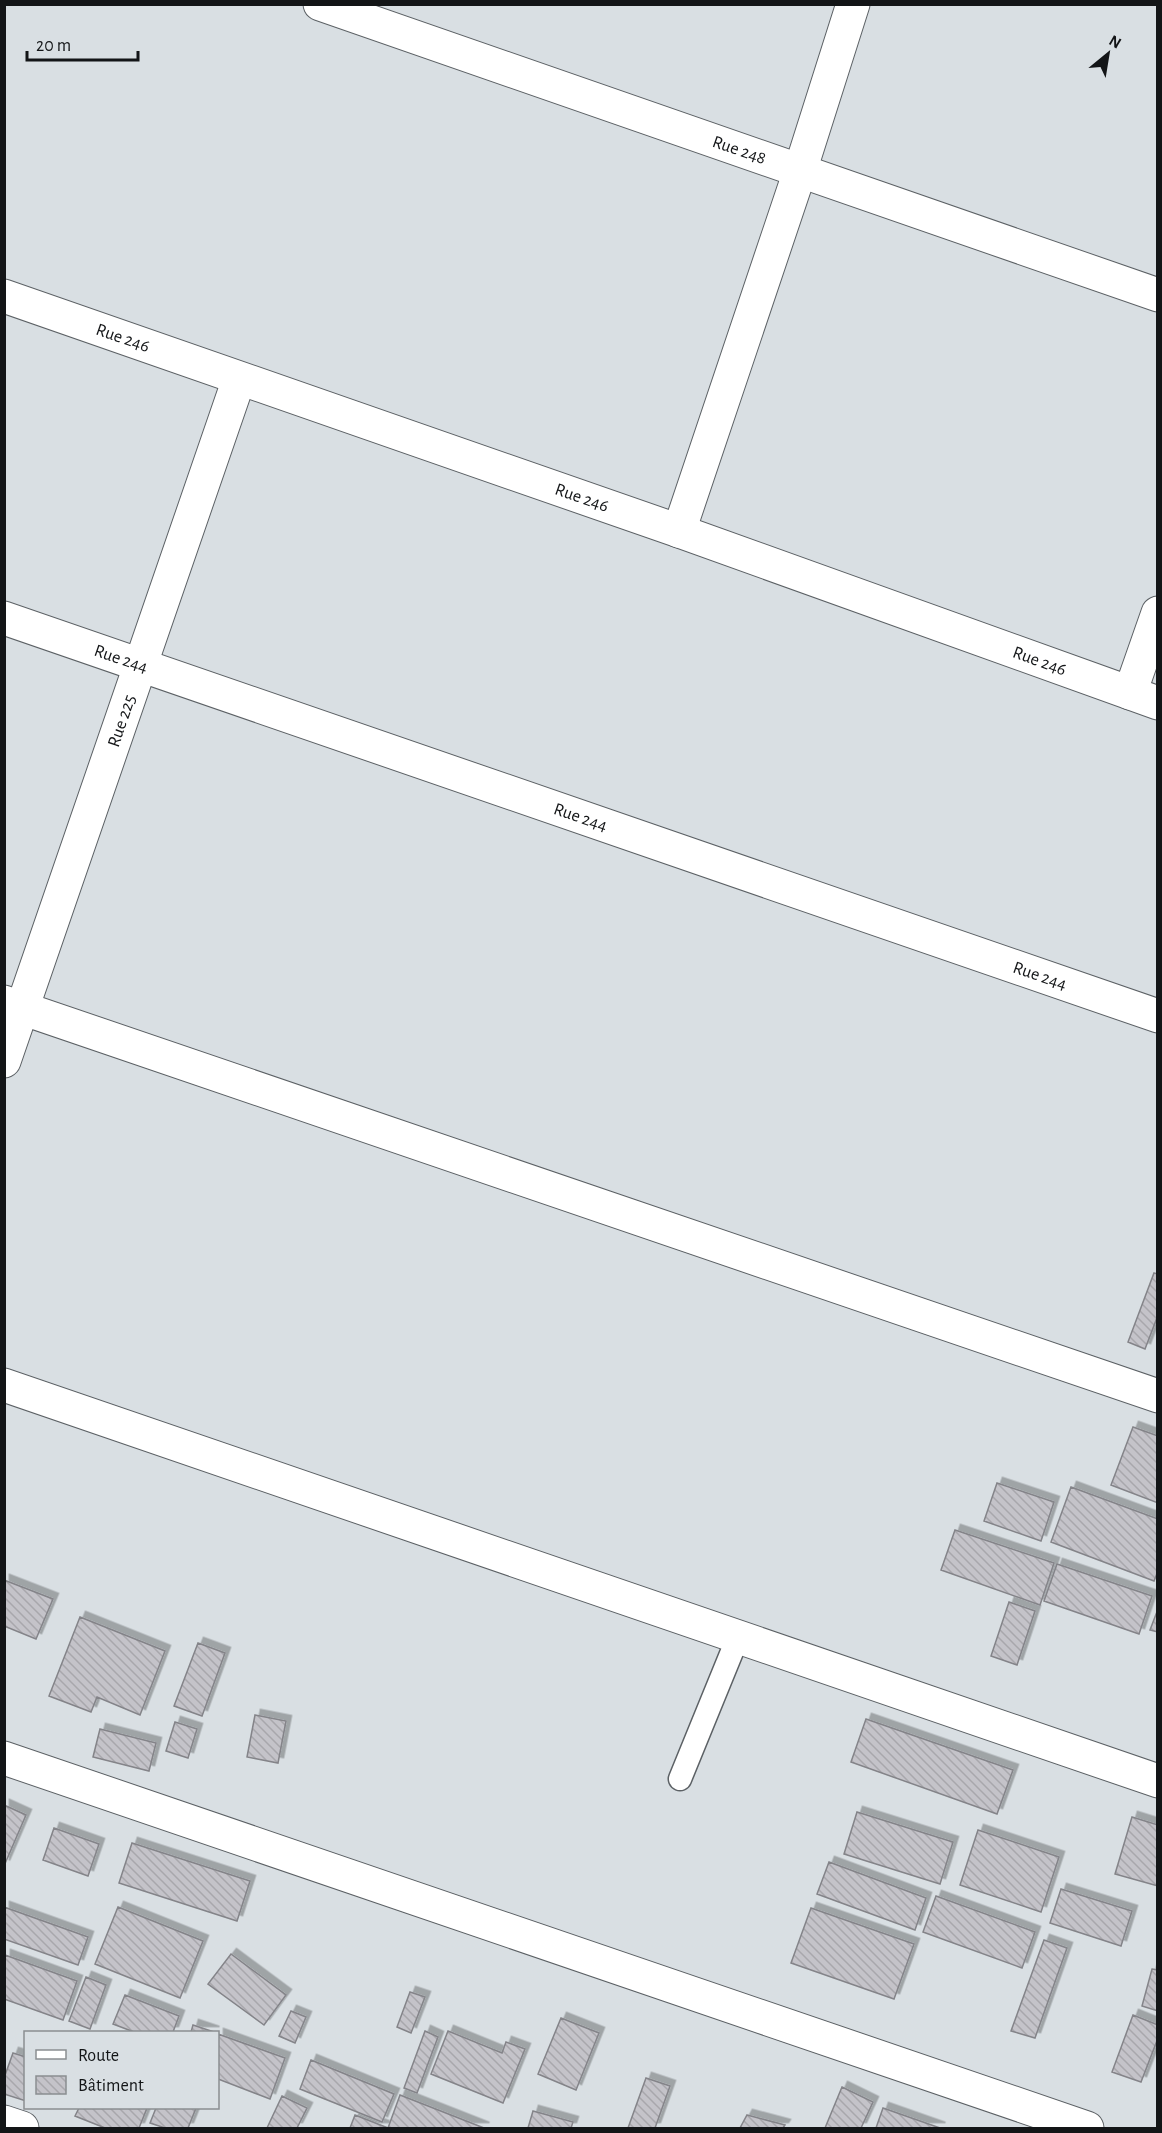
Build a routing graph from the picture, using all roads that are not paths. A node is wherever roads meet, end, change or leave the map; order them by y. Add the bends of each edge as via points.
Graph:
1 (320, 4) edge
2 (853, 4) edge
3 (800, 171) junction
4 (1158, 295) edge
5 (4, 296) edge
6 (239, 379) junction
7 (679, 531) junction
8 (1158, 614) edge
9 (4, 618) edge
10 (141, 666) junction
11 (1144, 698) edge
12 (14, 1005) edge
13 (1158, 1016) edge
14 (4, 1061) edge
15 (4, 1385) edge
16 (1158, 1396) edge
17 (738, 1637) junction
18 (4, 1758) edge
19 (680, 1779) dead end
20 (1158, 1781) edge
21 (4, 2122) edge
22 (22, 2128) edge
23 (1087, 2128) edge

1 - 3 street, Rue 248
2 - 3 street
3 - 4 street, Rue 248
3 - 7 street
5 - 6 street, Rue 246
6 - 7 street, Rue 246
6 - 10 street, Rue 225
7 - 11 street, Rue 246
8 - 11 street
9 - 10 street, Rue 244
10 - 12 street, Rue 225
10 - 13 street, Rue 244
12 - 14 street, Rue 225
12 - 16 street
15 - 17 street
17 - 19 lane
17 - 20 street
18 - 23 street
21 - 22 street

